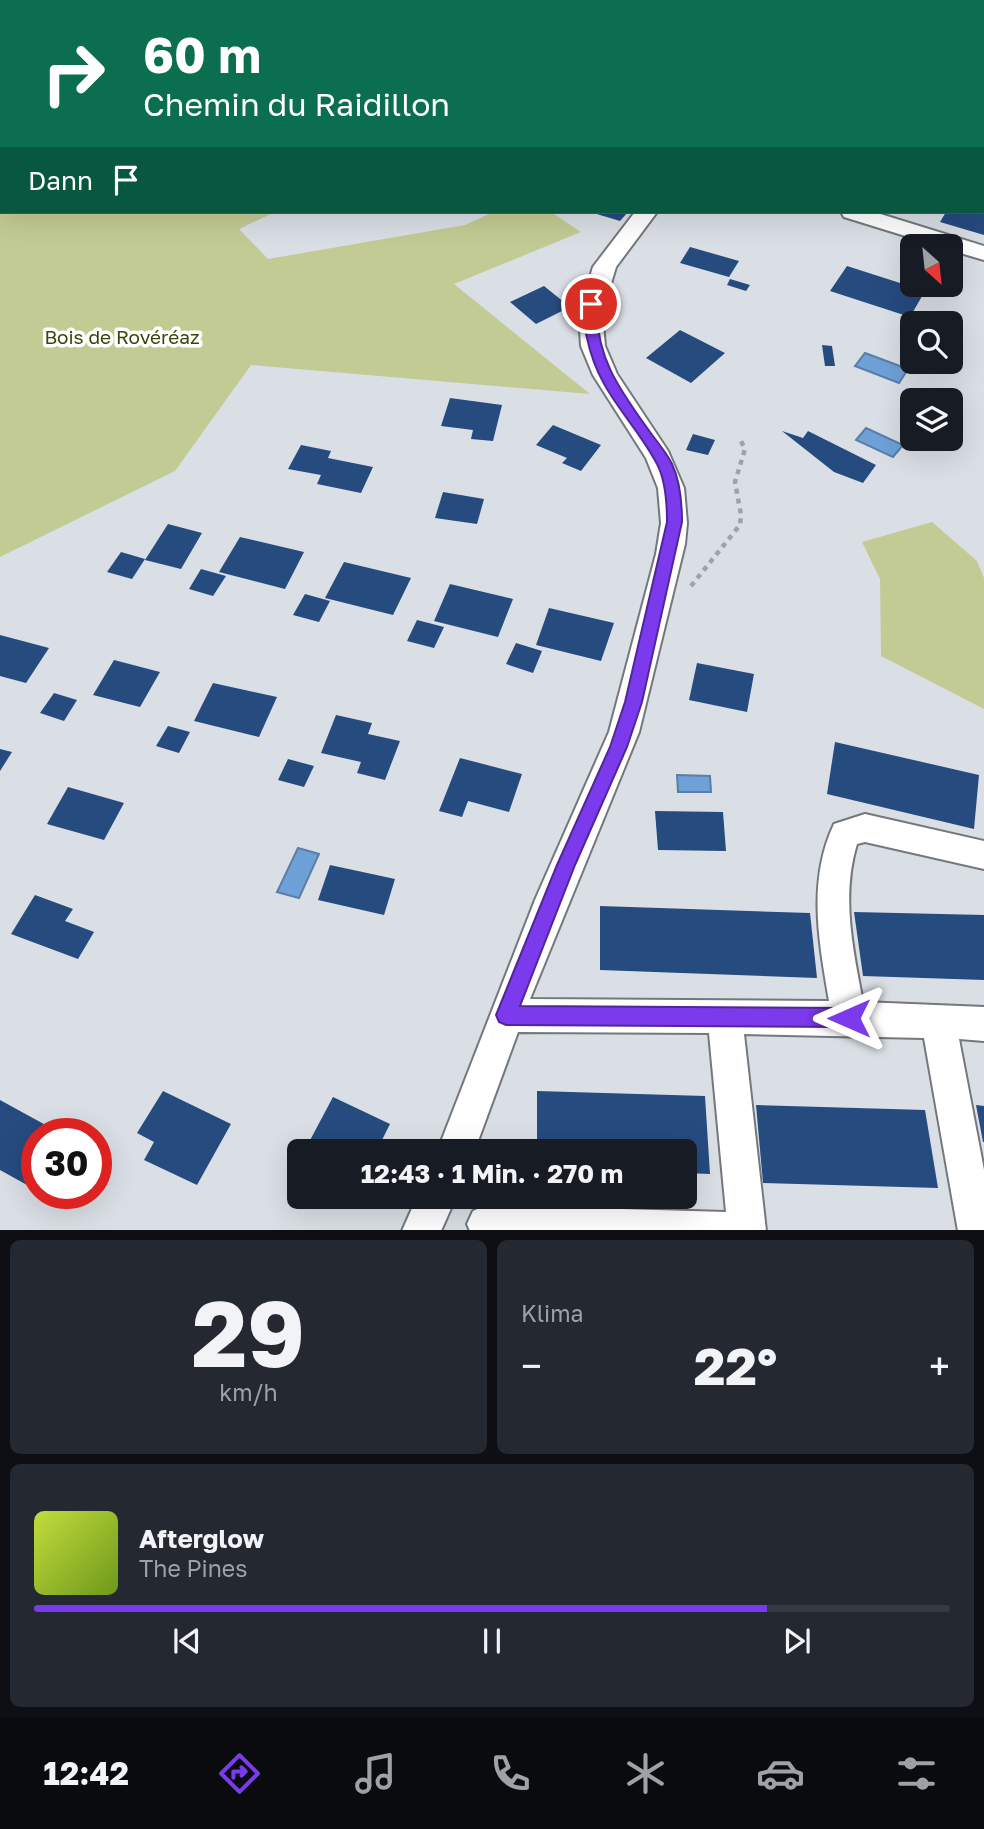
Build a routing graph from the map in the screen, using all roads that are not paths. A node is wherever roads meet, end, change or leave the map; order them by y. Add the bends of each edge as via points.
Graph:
1 (645, 214) edge
2 (858, 214) edge
3 (984, 253) edge
4 (984, 855) edge
5 (506, 1015) junction
6 (725, 1017) junction
7 (849, 1018) junction
8 (938, 1022) junction
9 (984, 1024) edge
10 (460, 1139) edge
11 (431, 1209) edge
12 (486, 1224) dead end
13 (421, 1230) edge
14 (728, 1230) edge
15 (747, 1230) edge
16 (977, 1230) edge

1 - 5 street via 601,274 590,321 604,375 657,449 671,483 674,522 634,702
2 - 3 street
4 - 7 street via 865,828 845,834 837,853 832,917
5 - 6 street
5 - 10 street
6 - 7 street
6 - 15 street
7 - 8 street
8 - 9 street
8 - 16 street
11 - 13 street
12 - 14 street

